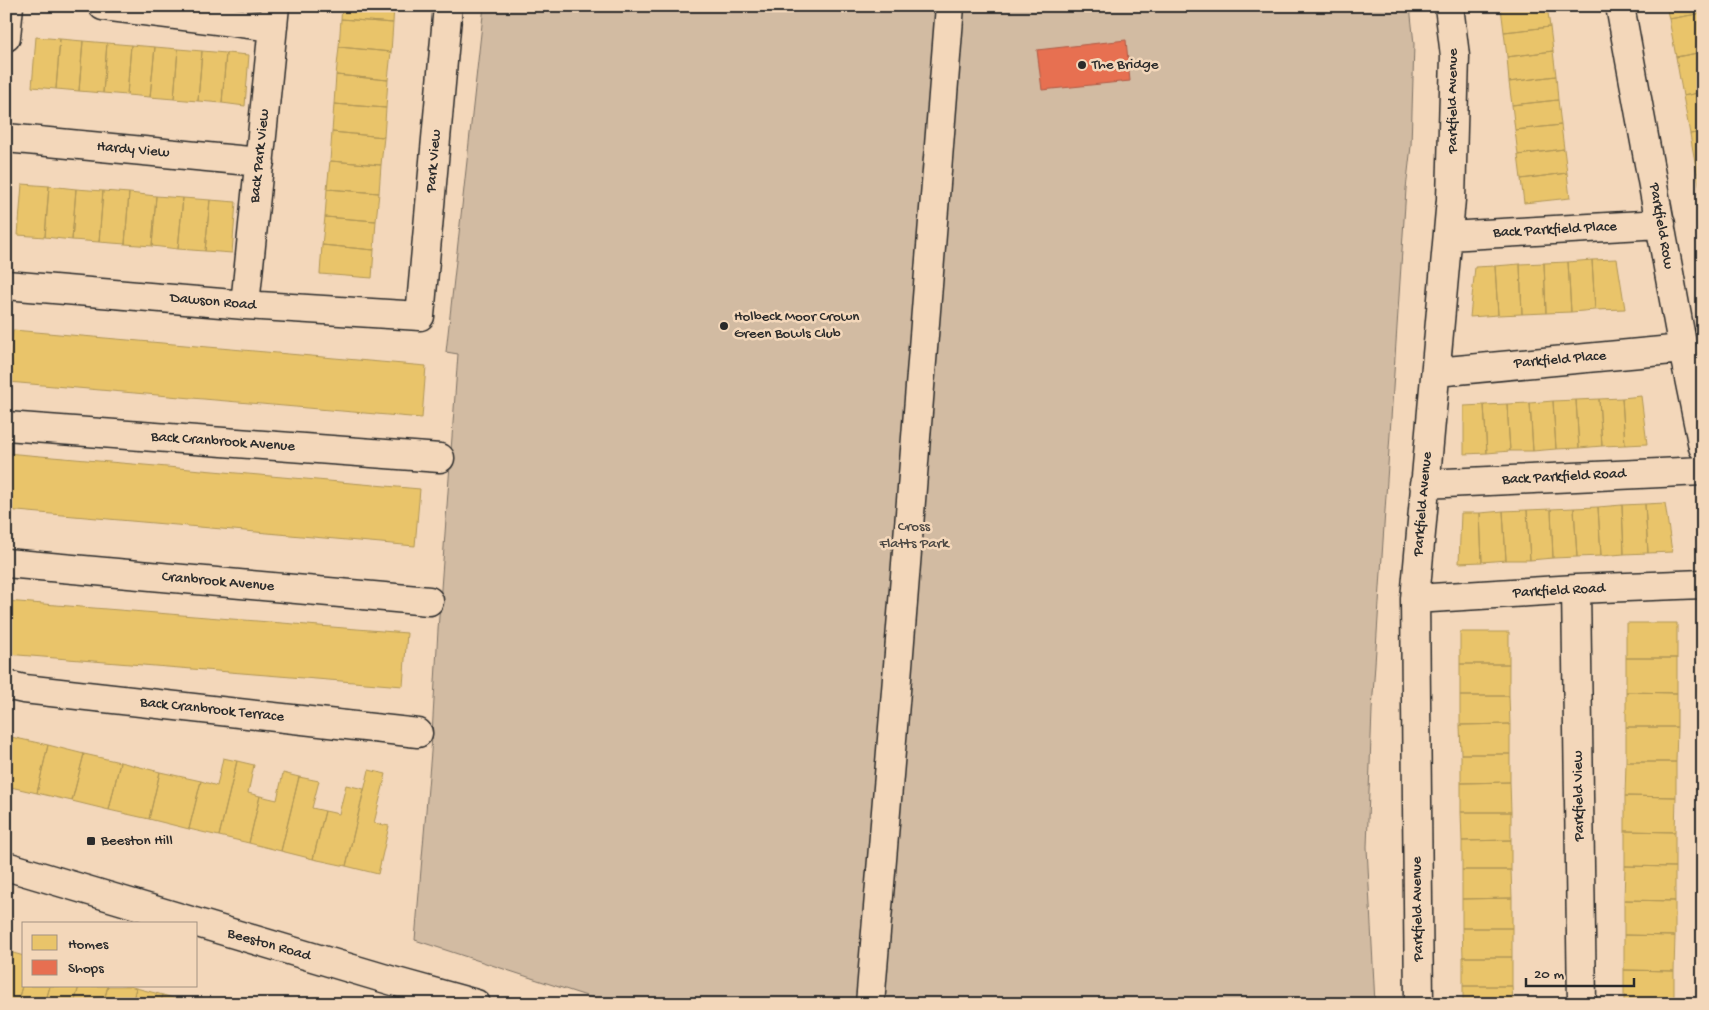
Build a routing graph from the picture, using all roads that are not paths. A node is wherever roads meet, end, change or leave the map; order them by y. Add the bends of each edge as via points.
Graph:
1 (9, 6) edge
2 (103, 6) edge
3 (448, 6) edge
4 (950, 6) edge
5 (1449, 6) edge
6 (1620, 6) edge
7 (274, 17) edge
8 (6, 37) edge
9 (6, 138) edge
10 (260, 162) junction
11 (1661, 224) junction
12 (1448, 236) junction
13 (6, 285) edge
14 (245, 306) junction
15 (420, 316) joint
16 (1683, 349) junction
17 (1436, 372) junction
18 (6, 426) edge
19 (1703, 447) edge
20 (440, 458) dead end
21 (1703, 470) edge
22 (1424, 484) junction
23 (6, 563) edge
24 (1703, 584) edge
25 (1576, 589) junction
26 (1415, 599) junction
27 (430, 602) dead end
28 (6, 685) edge
29 (418, 733) dead end
30 (6, 866) edge
31 (193, 922) edge
32 (198, 924) edge
33 (476, 1004) edge
34 (870, 1004) edge
35 (1419, 1004) edge
36 (1582, 1004) edge

1 - 8 street
2 - 7 street
3 - 15 street, Park View
4 - 34 street
5 - 12 street, Parkfield Avenue via 1455,56
6 - 11 street, Parkfield Row
7 - 10 street, Back Park View
9 - 10 street, Hardy View
10 - 14 street, Back Park View
11 - 12 street, Back Parkfield Place
11 - 16 street, Parkfield Row
12 - 17 street, Parkfield Avenue
13 - 14 street, Dawson Road
14 - 15 street, Dawson Road
16 - 17 street, Parkfield Place
16 - 19 street, Parkfield Row
17 - 22 street, Parkfield Avenue
18 - 20 street, Back Cranbrook Avenue
21 - 22 street, Back Parkfield Road
22 - 26 street, Parkfield Avenue
23 - 27 street, Cranbrook Avenue
24 - 25 street, Parkfield Road
25 - 26 street, Parkfield Road
25 - 36 street, Parkfield View
26 - 35 street, Parkfield Avenue
28 - 29 street, Back Cranbrook Terrace
30 - 31 street, Beeston Road
32 - 33 street, Beeston Road

